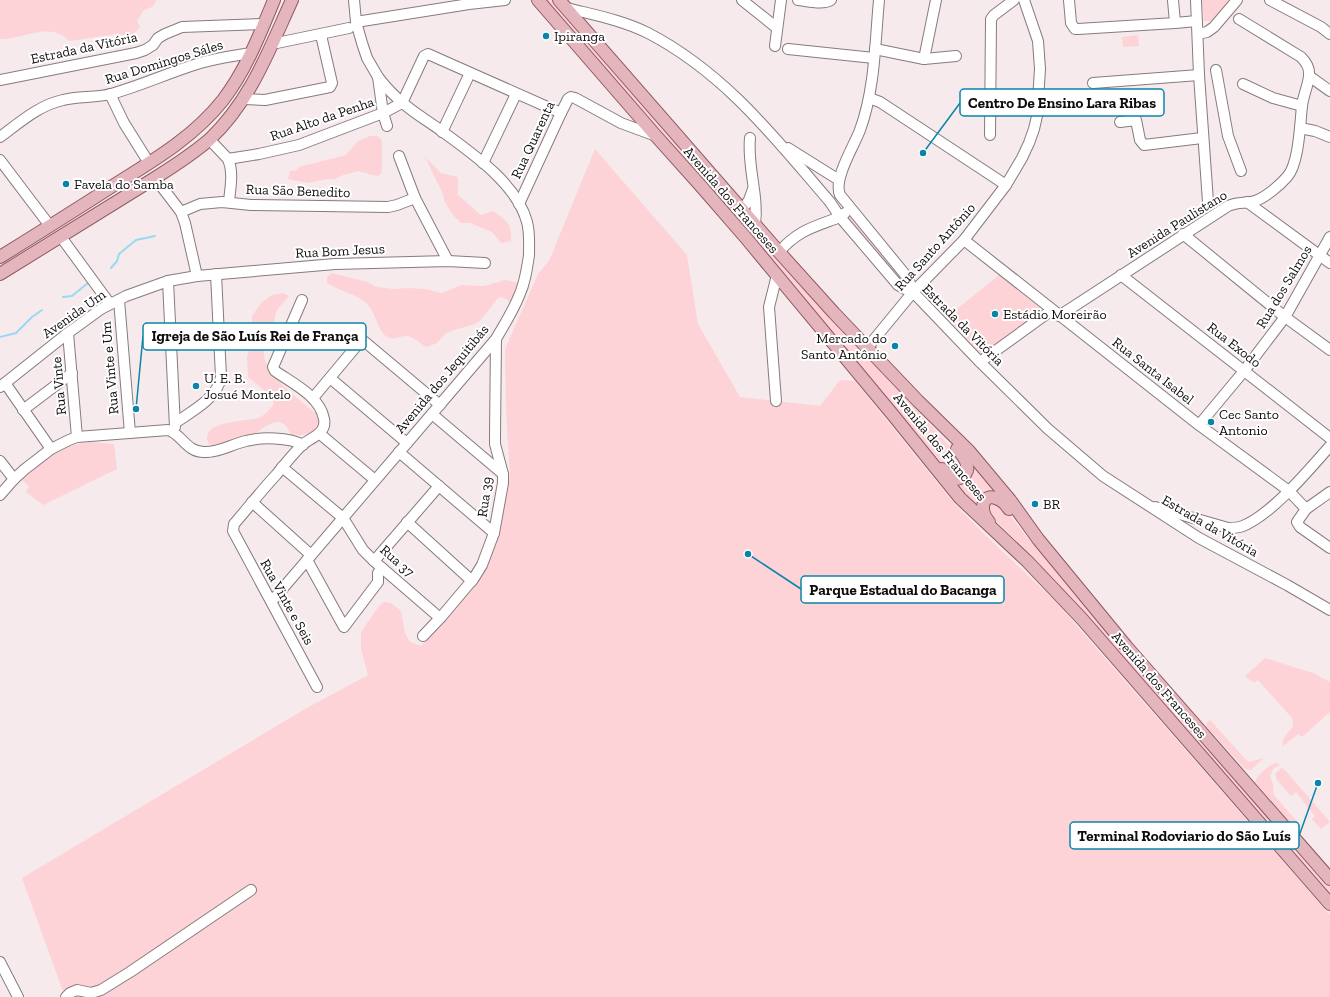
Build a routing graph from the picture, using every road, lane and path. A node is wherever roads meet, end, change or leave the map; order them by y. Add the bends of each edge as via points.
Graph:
1 (274, 0) edge
2 (292, 0) edge
3 (354, 0) edge
4 (505, 0) edge
5 (538, 0) edge
6 (742, 0) edge
7 (781, 0) edge
8 (798, 0) edge
9 (831, 0) edge
10 (879, 0) edge
11 (936, 0) edge
12 (1014, 0) edge
13 (1024, 0) edge
14 (1069, 0) edge
15 (1174, 0) edge
16 (1189, 0) edge
17 (1196, 0) edge
18 (1237, 0) edge
19 (1270, 0) edge
20 (563, 4) edge
21 (1239, 20) dead end
22 (1194, 22) junction
23 (1175, 23) junction
24 (264, 24) junction
25 (353, 25) junction
26 (777, 28) junction
27 (321, 34) junction
28 (1198, 34) junction
29 (1330, 34) edge
30 (272, 44) junction
31 (775, 46) dead end
32 (788, 49) dead end
33 (251, 53) junction
34 (874, 54) junction
35 (956, 56) dead end
36 (264, 59) junction
37 (924, 59) junction
38 (1216, 70) dead end
39 (470, 73) junction
40 (1199, 75) junction
41 (1309, 76) junction
42 (378, 77) junction
43 (0, 80) edge
44 (1093, 83) dead end
45 (1243, 84) dead end
46 (1330, 91) edge
47 (110, 94) junction
48 (516, 94) junction
49 (869, 98) junction
50 (244, 99) junction
51 (402, 103) junction
52 (1302, 106) junction
53 (561, 113) junction
54 (636, 113) junction
55 (383, 114) junction
56 (1120, 122) dead end
57 (621, 123) junction
58 (387, 126) dead end
59 (1300, 128) junction
60 (442, 132) junction
61 (990, 135) dead end
62 (656, 136) junction
63 (0, 137) edge
64 (1330, 137) edge
65 (750, 138) dead end
66 (1202, 138) junction
67 (209, 140) junction
68 (778, 141) junction
69 (399, 156) dead end
70 (228, 159) junction
71 (0, 160) edge
72 (149, 163) junction
73 (483, 163) junction
74 (1240, 171) dead end
75 (155, 178) junction
76 (839, 180) junction
77 (1006, 185) junction
78 (753, 189) junction
79 (415, 198) junction
80 (228, 202) junction
81 (1208, 202) dead end
82 (1247, 202) junction
83 (519, 204) junction
84 (851, 208) junction
85 (742, 210) junction
86 (181, 212) junction
87 (840, 217) junction
88 (755, 225) junction
89 (50, 226) junction
90 (1183, 234) junction
91 (61, 237) junction
92 (1330, 237) edge
93 (964, 240) junction
94 (779, 252) junction
95 (1320, 255) junction
96 (0, 257) edge
97 (448, 261) junction
98 (485, 263) dead end
99 (1330, 263) edge
100 (0, 274) edge
101 (216, 274) junction
102 (777, 275) junction
103 (1121, 275) junction
104 (197, 276) junction
105 (168, 281) junction
106 (914, 292) junction
107 (302, 300) dead end
108 (114, 302) junction
109 (1055, 313) junction
110 (1285, 317) junction
111 (68, 333) junction
112 (496, 339) junction
113 (866, 348) junction
114 (1330, 350) edge
115 (980, 362) junction
116 (1244, 371) junction
117 (72, 373) junction
118 (330, 378) junction
119 (2, 385) edge
120 (313, 398) junction
121 (776, 400) dead end
122 (918, 401) junction
123 (440, 405) junction
124 (23, 410) junction
125 (432, 414) junction
126 (893, 415) junction
127 (175, 423) junction
128 (1199, 424) junction
129 (130, 434) junction
130 (175, 434) junction
131 (320, 434) junction
132 (77, 437) junction
133 (1330, 438) edge
134 (407, 443) junction
135 (303, 445) junction
136 (1330, 446) edge
137 (50, 449) junction
138 (399, 452) junction
139 (0, 461) edge
140 (282, 467) junction
141 (503, 474) junction
142 (14, 479) junction
143 (376, 480) junction
144 (439, 486) junction
145 (1289, 491) junction
146 (0, 495) edge
147 (1326, 495) edge
148 (252, 502) junction
149 (1330, 505) edge
150 (1147, 506) junction
151 (1306, 509) junction
152 (343, 518) junction
153 (407, 522) junction
154 (494, 533) junction
155 (1038, 539) junction
156 (1330, 548) edge
157 (309, 557) junction
158 (1027, 561) junction
159 (378, 564) junction
160 (472, 581) junction
161 (272, 601) junction
162 (1330, 610) edge
163 (440, 618) junction
164 (423, 636) dead end
165 (317, 687) dead end
166 (1330, 879) edge
167 (251, 890) dead end
168 (1330, 904) edge
169 (0, 962) edge
170 (18, 997) edge
171 (66, 997) edge

1 - 24 main road
2 - 30 main road
3 - 25 street
4 - 25 street
5 - 54 main road, Avenida dos Franceses
6 - 26 street
7 - 26 street
8 - 9 street
10 - 34 street
11 - 37 street
12 - 61 street via 991,19
13 - 77 street, Rua Santo Antônio via 1038,41 1040,85 1034,129 1022,158
14 - 23 street via 1071,23 1075,28
15 - 23 street
16 - 22 street
17 - 22 street
18 - 28 street via 1214,27
19 - 29 street
20 - 68 street, Estrada da Vitória via 623,23 684,54 732,93
20 - 85 main road, Avenida dos Franceses
21 - 41 street via 1301,57 1306,63
22 - 23 street
22 - 28 street
24 - 33 main road
24 - 43 street, Estrada da Vitória via 182,27 158,38 153,45 136,54
25 - 27 street
25 - 42 street
26 - 31 street
27 - 30 street
27 - 50 street via 332,83 330,86 265,100
28 - 40 street
30 - 36 main road
32 - 34 street
33 - 36 main road
33 - 47 street, Rua Domingos Sáles via 196,64
33 - 72 main road via 234,85 209,116 187,137
34 - 37 street
34 - 49 street
35 - 37 street
36 - 50 main road
38 - 74 street via 1228,136
39 - 48 street
39 - 51 street via 428,54 424,56
39 - 60 street
40 - 44 street
40 - 66 street
41 - 46 street
41 - 52 street, Avenida Paulistano
42 - 51 street, Avenida dos Jequitibás
42 - 55 street
45 - 52 street via 1273,98
47 - 63 street, Rua Domingos Sáles via 62,100 49,105
47 - 72 street via 124,123
48 - 53 street
48 - 73 street
49 - 76 street via 865,118
49 - 77 street via 880,102
50 - 67 main road
51 - 55 street, Rua Alto da Penha
51 - 60 street, Avenida dos Jequitibás
52 - 59 street, Avenida Paulistano
53 - 57 street, Rua Quarenta via 568,99 572,97
53 - 83 street, Rua Quarenta
54 - 57 street via 630,123
54 - 62 main road, Avenida dos Franceses
55 - 58 street
55 - 70 street, Rua Alto da Penha via 299,145
56 - 66 street via 1135,119 1140,140 1144,144
57 - 62 street, Rua Quarenta
59 - 64 street
59 - 82 street, Avenida Paulistano via 1294,165 1287,177 1269,193 1255,201
60 - 73 street, Avenida dos Jequitibás
62 - 102 main road, Avenida dos Franceses
65 - 78 street
66 - 81 street
67 - 70 street
67 - 75 main road
68 - 76 street
68 - 87 street, Estrada da Vitória
69 - 79 street
70 - 80 street via 231,171
71 - 89 street
72 - 89 main road
73 - 83 street, Avenida dos Jequitibás via 504,183
75 - 86 street
75 - 91 main road
76 - 84 street via 839,191
77 - 93 street, Rua Santo Antônio
78 - 85 street
78 - 88 street
79 - 80 street, Rua São Benedito via 388,207 251,205
79 - 97 street
80 - 86 street, Rua São Benedito via 200,204
82 - 90 street, Avenida Paulistano via 1233,203
82 - 95 street
83 - 112 street, Avenida dos Jequitibás via 524,213 529,236 526,279 520,296
84 - 87 street
84 - 106 street via 908,278
85 - 88 main road, Avenida dos Franceses
86 - 104 street
87 - 94 street via 804,231
87 - 106 street, Estrada da Vitória via 898,285
88 - 94 main road, Avenida dos Franceses
89 - 96 main road
90 - 103 street, Avenida Paulistano
90 - 110 street
91 - 100 main road
91 - 108 street
92 - 95 street, Rua dos Salmos
93 - 106 street, Rua Santo Antônio
93 - 109 street, Rua Santa Isabel
94 - 113 main road, Avenida dos Franceses
95 - 99 street
95 - 110 street, Rua dos Salmos
97 - 98 street, Rua Bom Jesus
97 - 101 street, Rua Bom Jesus via 335,264
101 - 104 street, Rua Bom Jesus
101 - 127 street via 221,377 219,385 208,399
102 - 121 street via 769,307
102 - 126 main road, Avenida dos Franceses
103 - 109 street, Avenida Paulistano
103 - 116 street, Rua Exodo
104 - 105 street, Avenida Um
105 - 108 street, Avenida Um
105 - 127 street
106 - 113 street, Rua Santo Antônio
106 - 115 street, Estrada da Vitória
107 - 120 street via 274,367 275,371
108 - 111 street, Avenida Um
108 - 129 street, Rua Vinte e Um
109 - 115 street, Avenida Paulistano
109 - 128 street, Rua Santa Isabel
110 - 114 street
110 - 116 street, Rua dos Salmos
111 - 117 street, Rua Vinte
111 - 119 street, Avenida Um
112 - 123 street, Avenida dos Jequitibás
112 - 141 street, Rua 39 via 494,435
113 - 122 main road, Avenida dos Franceses
115 - 150 street, Estrada da Vitória via 1072,450 1103,476
116 - 128 street, Rua dos Salmos
116 - 133 street, Rua Exodo
117 - 124 street
117 - 132 street, Rua Vinte
118 - 120 street
118 - 123 street via 362,341
118 - 134 street
119 - 124 street
120 - 131 street via 324,420
122 - 126 main road via 965,459 967,469 963,476 957,479 948,476
122 - 155 main road, Avenida dos Franceses via 968,451 1010,500
123 - 125 street, Avenida dos Jequitibás
124 - 137 street
125 - 134 street, Avenida dos Jequitibás
125 - 141 street
126 - 158 main road, Avenida dos Franceses via 960,498
127 - 130 street
128 - 145 street, Rua Santa Isabel
129 - 130 street via 165,430
129 - 132 street
130 - 135 street via 189,447 202,452 211,452 256,439 292,440
131 - 135 street
131 - 143 street
132 - 137 street
134 - 138 street, Avenida dos Jequitibás
135 - 140 street
136 - 145 street
137 - 142 street
138 - 143 street, Avenida dos Jequitibás
138 - 144 street
139 - 142 street
140 - 148 street
140 - 152 street, Rua 37
141 - 154 street, Rua 39
142 - 146 street
143 - 152 street, Avenida dos Jequitibás
144 - 153 street
144 - 154 street
145 - 150 street via 1257,518 1236,528
145 - 151 street, Rua Santa Isabel
147 - 149 street
147 - 151 street
148 - 157 street
148 - 161 street, Rua Vinte e Seis via 234,524 233,531
150 - 162 street, Estrada da Vitória via 1199,538
151 - 156 street via 1297,522 1300,527
152 - 157 street, Avenida dos Jequitibás
152 - 159 street, Rua 37 via 358,543
153 - 159 street
153 - 160 street
154 - 160 street, Rua 39 via 482,565
155 - 158 main road via 1002,501 993,498 984,501 982,509 985,517
155 - 166 main road, Avenida dos Franceses via 1126,646
157 - 159 street via 344,627 378,582
157 - 161 street, Avenida dos Jequitibás
158 - 168 main road, Avenida dos Franceses via 1082,619
159 - 163 street, Rua 37
160 - 163 street, Rua 39
161 - 165 street, Rua Vinte e Seis
163 - 164 street, Rua 39
167 - 171 street via 101,990 91,993 77,990
169 - 170 street

